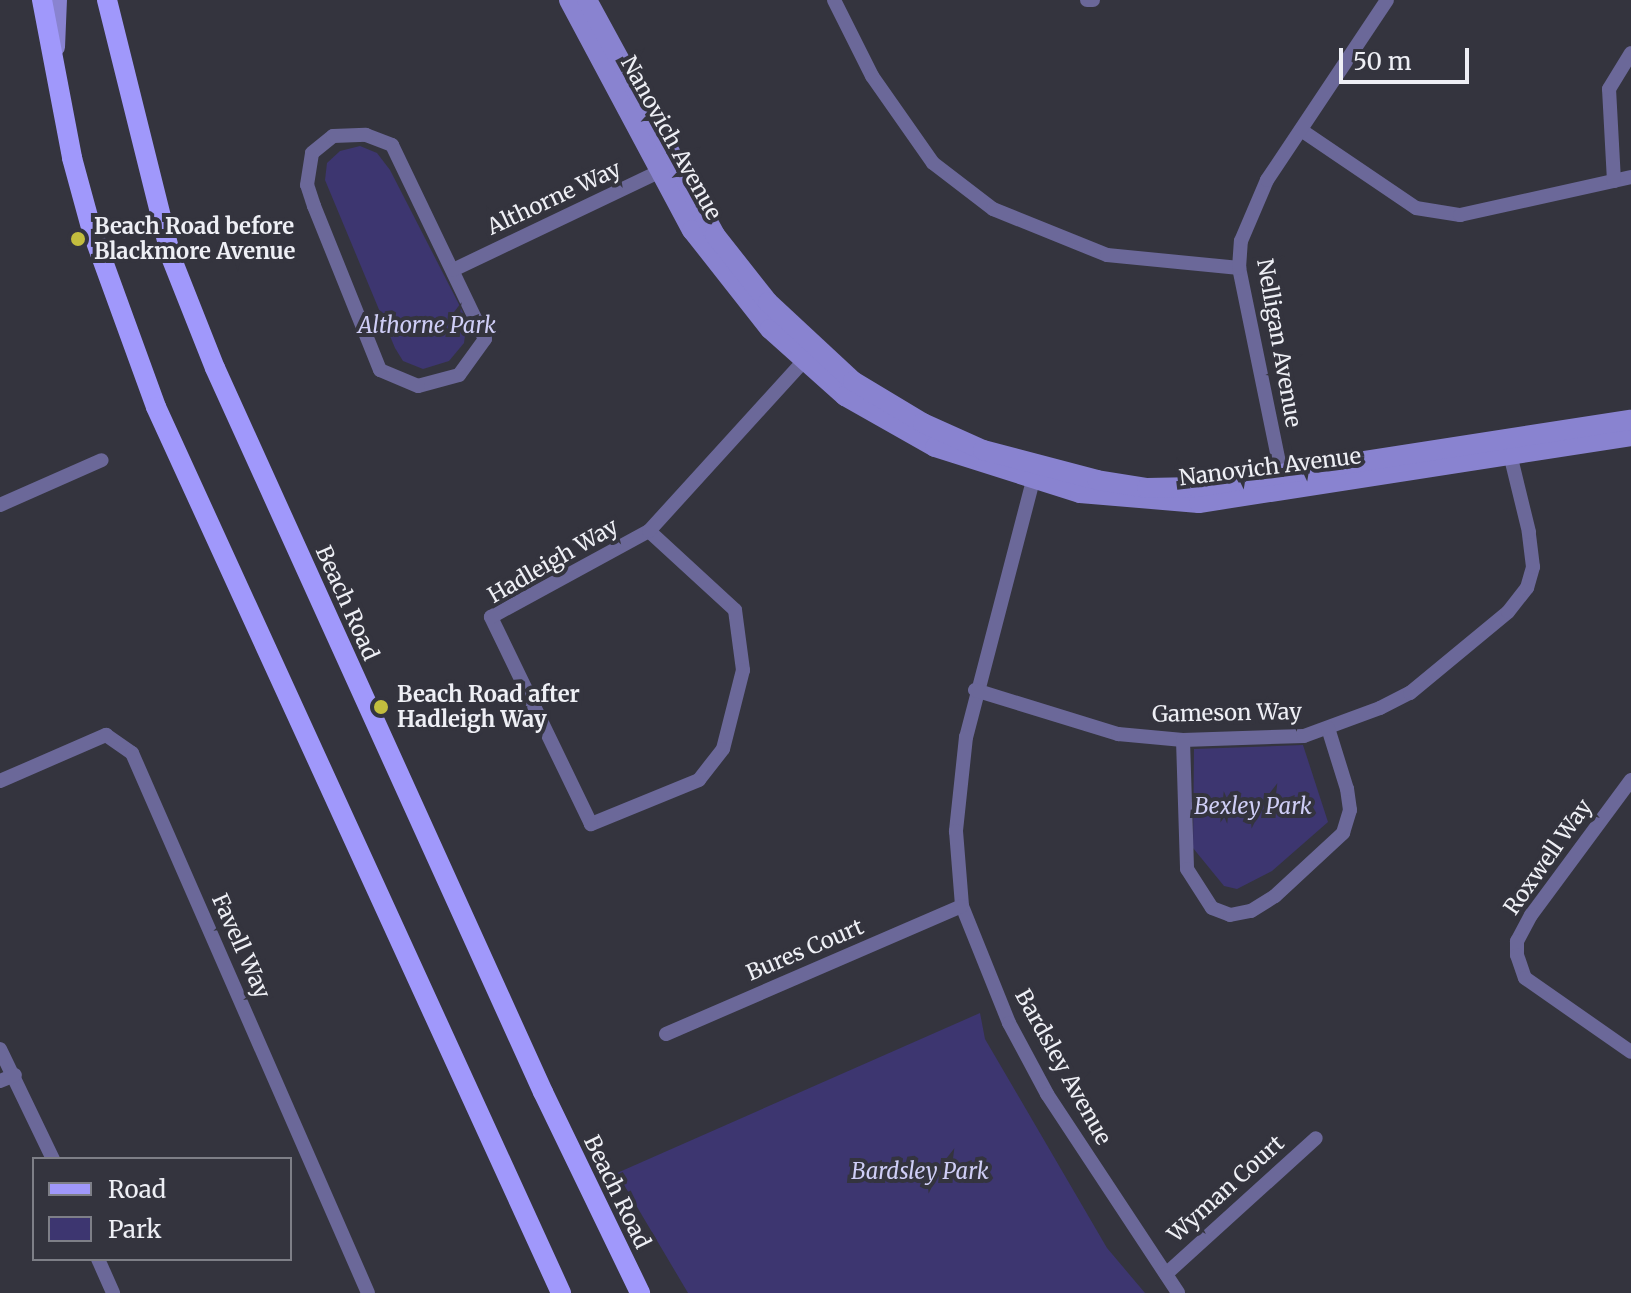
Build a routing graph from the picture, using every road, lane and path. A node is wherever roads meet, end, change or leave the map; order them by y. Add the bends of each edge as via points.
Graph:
1 (42, 0) edge
2 (57, 0) edge
3 (107, 0) edge
4 (569, 0) edge
5 (587, 0) edge
6 (834, 0) edge
7 (1387, 0) edge
8 (1631, 53) edge
9 (55, 75) junction
10 (1301, 130) junction
11 (666, 168) junction
12 (1631, 177) edge
13 (1614, 181) junction
14 (1239, 268) junction
15 (453, 270) junction
16 (808, 356) junction
17 (1631, 420) edge
18 (1631, 436) edge
19 (1508, 449) junction
20 (102, 460) dead end
21 (1034, 474) junction
22 (1284, 486) junction
23 (0, 505) edge
24 (649, 531) junction
25 (975, 690) junction
26 (1328, 728) junction
27 (1183, 740) junction
28 (1631, 780) edge
29 (0, 781) edge
30 (962, 906) junction
31 (666, 1034) dead end
32 (0, 1049) edge
33 (1631, 1052) edge
34 (15, 1075) junction
35 (0, 1081) edge
36 (1316, 1138) dead end
37 (52, 1157) edge
38 (99, 1261) edge
39 (1166, 1274) junction
40 (113, 1293) edge
41 (369, 1293) edge
42 (561, 1293) edge
43 (640, 1293) edge
44 (1178, 1293) edge

1 - 9 main road
2 - 9 street
3 - 43 main road, Beach Road via 171,257 215,368
4 - 11 street, Nanovich Avenue
5 - 11 street, Nanovich Avenue
6 - 14 street via 872,76 933,163 993,209 1107,255
7 - 10 street, Nelligan Avenue
8 - 13 street via 1609,89
9 - 42 main road via 92,231 156,407
10 - 13 street via 1416,208 1460,215
10 - 14 street, Nelligan Avenue via 1250,212
11 - 15 street, Althorne Way
11 - 16 street, Nanovich Avenue via 719,267
12 - 13 street
14 - 22 street, Nelligan Avenue
15 - 15 street via 392,145 366,135 333,136 312,153 311,196 380,370 418,386 459,375 485,339
16 - 21 street, Nanovich Avenue via 885,422 935,447
16 - 24 street, Hadleigh Way
17 - 19 street, Nanovich Avenue
18 - 19 street, Nanovich Avenue
19 - 22 street, Nanovich Avenue
19 - 26 street, Gameson Way via 1529,532 1533,567 1527,588 1508,612 1410,693
20 - 23 street
21 - 22 street, Nanovich Avenue via 1148,503 1199,503
21 - 25 street, Bardsley Avenue
24 - 24 street, Hadleigh Way via 735,610 743,670 723,749 699,780 591,824 491,617
25 - 27 street, Gameson Way via 1118,734
25 - 30 street, Bardsley Avenue via 958,789
26 - 27 street, Gameson Way via 1304,736
26 - 27 street via 1347,789 1350,810 1343,833 1275,896 1251,911 1230,915 1212,908 1187,869
28 - 33 street, Roxwell Way via 1517,941 1525,978
29 - 41 street, Favell Way via 106,735 132,753
30 - 31 street, Bures Court
30 - 39 street, Bardsley Avenue via 1009,1023 1047,1094
32 - 34 street
34 - 35 street
34 - 37 street
36 - 39 street, Wyman Court
38 - 40 street
39 - 44 street, Bardsley Avenue

